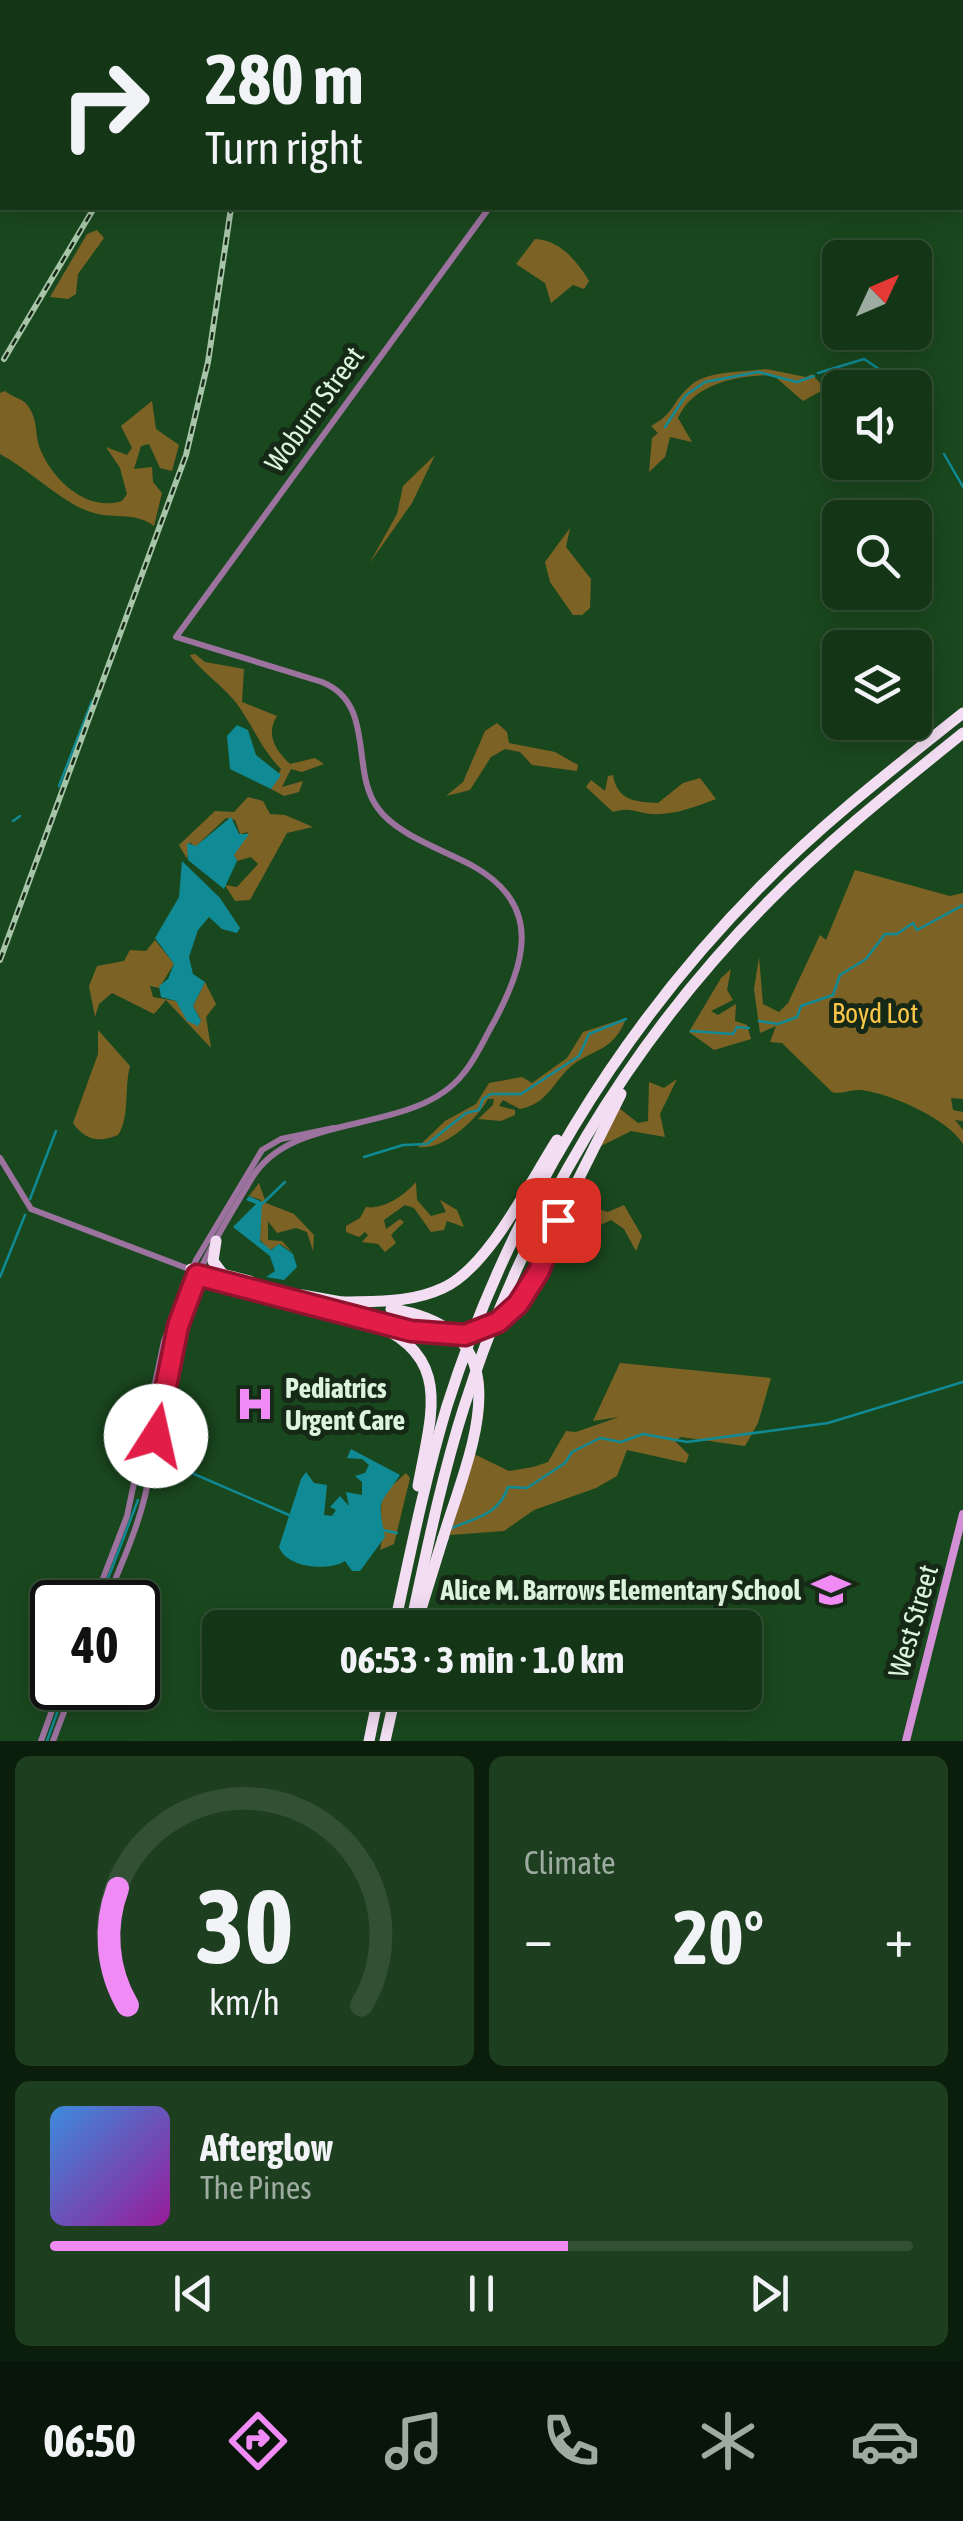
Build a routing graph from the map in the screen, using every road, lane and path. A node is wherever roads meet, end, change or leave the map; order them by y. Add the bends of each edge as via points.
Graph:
1 (488, 210) edge
2 (963, 712) edge
3 (963, 733) edge
4 (647, 1044) junction
5 (596, 1090) junction
6 (351, 1125) junction
7 (0, 1158) edge
8 (216, 1240) junction
9 (196, 1271) junction
10 (226, 1274) junction
11 (343, 1302) junction
12 (361, 1318) junction
13 (155, 1381) junction
14 (166, 1383) junction
15 (963, 1514) edge
16 (406, 1576) junction
17 (102, 1580) edge
18 (114, 1580) edge
19 (398, 1610) edge
20 (417, 1610) edge
21 (419, 1610) edge
22 (52, 1710) edge
23 (65, 1710) edge
24 (376, 1710) edge
25 (392, 1710) edge
26 (41, 1741) edge
27 (53, 1741) edge
28 (369, 1741) edge
29 (385, 1741) edge
30 (906, 1741) edge

1 - 6 street, Woburn Street via 176,636 340,692 356,722 377,808 490,878 517,915 518,975 464,1072 423,1104
2 - 5 highway via 750,897 664,995
3 - 4 highway via 791,878
4 - 12 highway, bridge via 580,1169 532,1285 507,1316 465,1335
4 - 20 highway via 565,1172 497,1314 451,1450
5 - 11 highway via 461,1278 414,1298
5 - 16 highway via 531,1202 477,1322 436,1445
6 - 8 street via 271,1153
6 - 9 street via 281,1138 262,1150
7 - 9 street via 30,1210
8 - 9 street
8 - 10 highway via 214,1263
9 - 10 highway
9 - 12 highway
9 - 13 street via 165,1338
9 - 14 street
10 - 11 highway
11 - 21 highway, bridge via 422,1317 451,1332 479,1374 479,1410
12 - 16 highway via 410,1344 431,1382 433,1406
13 - 14 street
13 - 17 street via 130,1507
14 - 18 street via 140,1514
15 - 30 main road, West Street
16 - 19 highway
22 - 26 street
23 - 27 street
24 - 28 highway
25 - 29 highway

